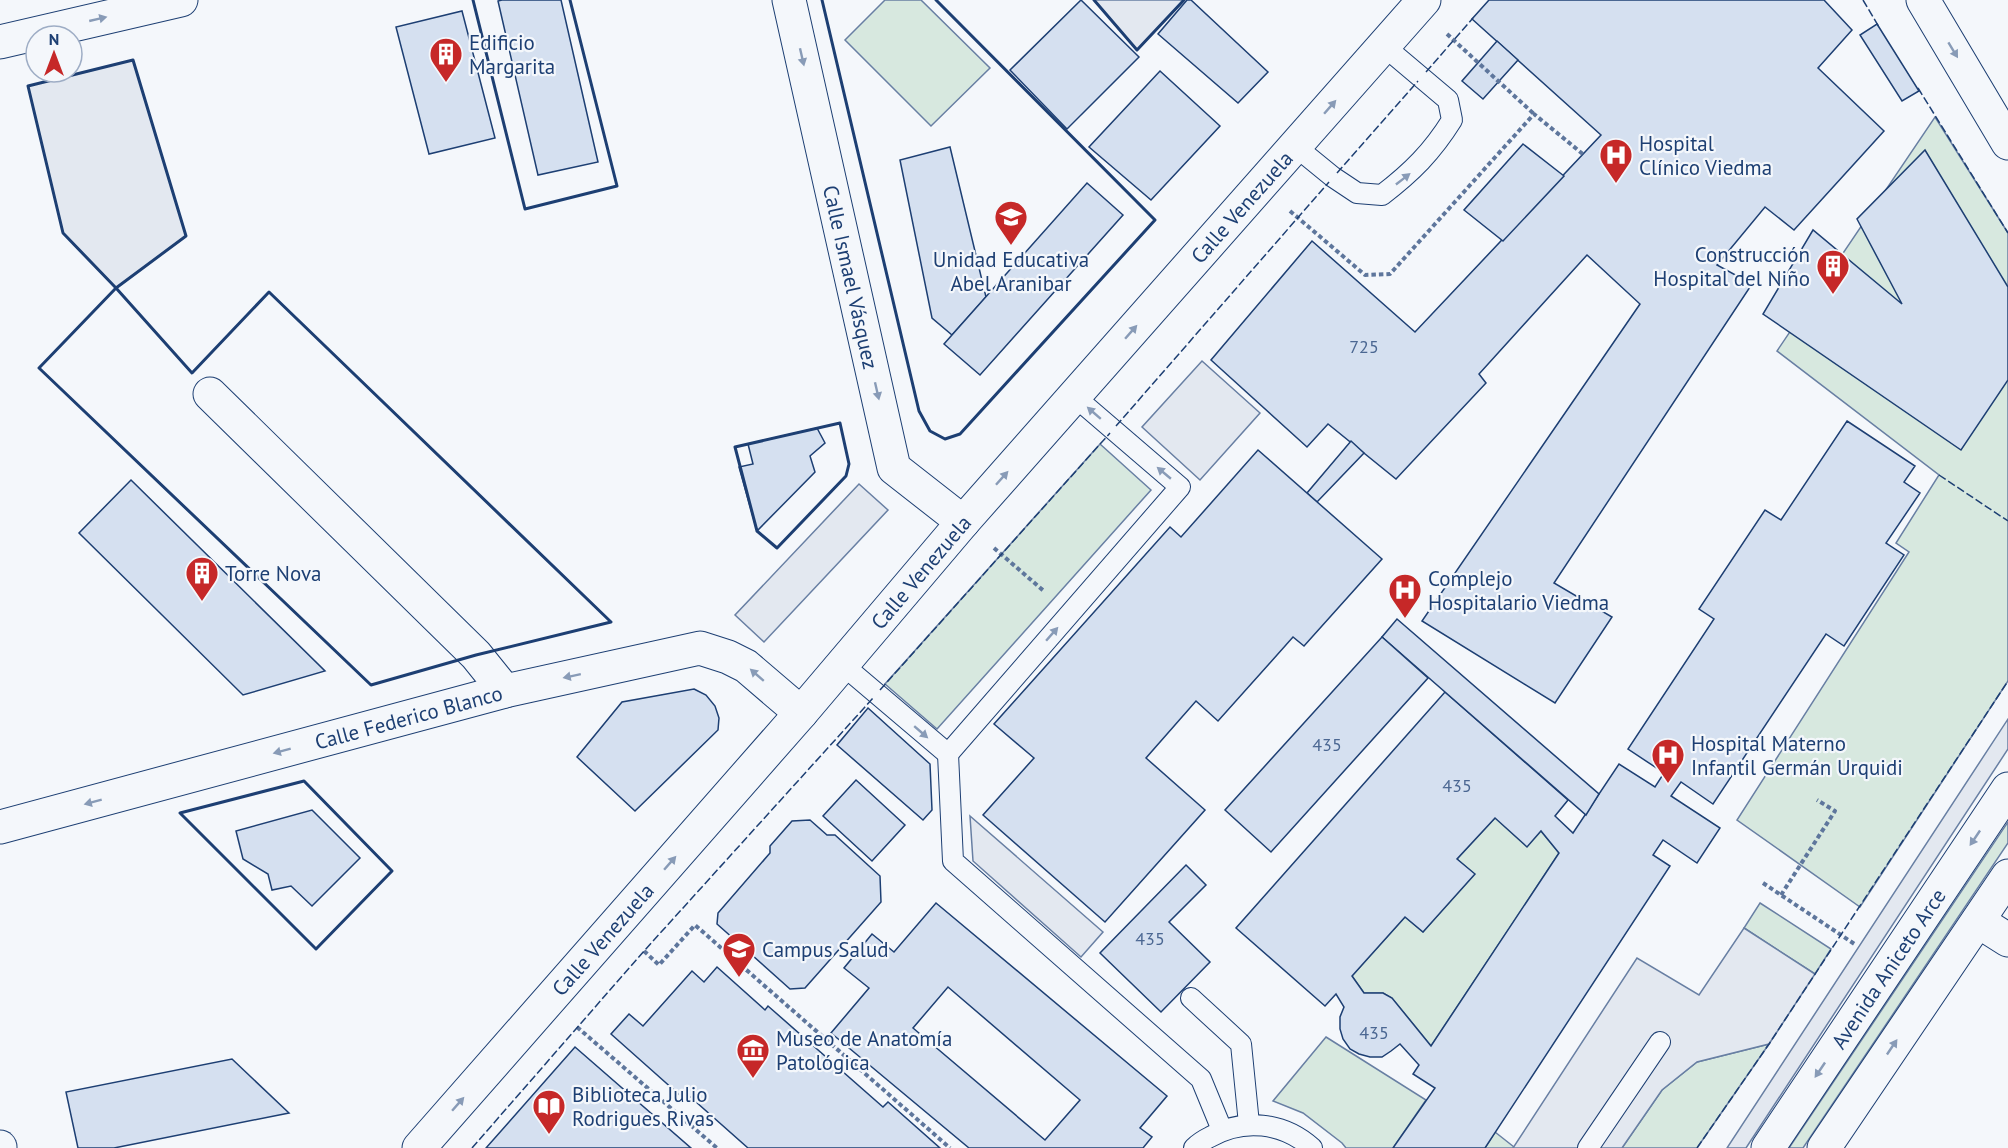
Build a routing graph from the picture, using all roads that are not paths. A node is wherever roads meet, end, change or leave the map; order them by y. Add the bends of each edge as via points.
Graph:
1 (181, 0) edge
2 (789, 0) edge
3 (1923, 0) edge
4 (1421, 3) edge
5 (0, 42) edge
6 (1384, 46) junction
7 (2008, 143) edge
8 (1296, 146) junction
9 (210, 394) dead end
10 (1074, 396) junction
11 (963, 522) junction
12 (843, 665) junction
13 (505, 690) junction
14 (801, 713) junction
15 (948, 754) junction
16 (2008, 789) edge
17 (0, 827) edge
18 (2008, 876) edge
19 (1978, 921) junction
20 (2008, 940) edge
21 (1191, 998) dead end
22 (1660, 1042) dead end
23 (1249, 1124) junction
24 (1222, 1130) junction
25 (419, 1148) edge
26 (1194, 1148) edge
27 (1312, 1148) edge
28 (1588, 1148) edge
29 (1768, 1148) edge
30 (1824, 1148) edge

5 -> 1 street
2 -> 11 street, Calle Ismael Vásquez via 894,468
3 -> 7 street
4 - 6 street, Calle Venezuela
8 -> 6 street, Calle Venezuela
8 -> 6 lane via 1357,193 1382,195 1411,173 1452,120 1448,100
10 -> 8 street, Calle Venezuela
9 - 13 street via 476,655
11 -> 10 street, Calle Venezuela
15 -> 10 lane via 1180,487
11 - 12 street, Calle Venezuela
12 - 14 street, Calle Venezuela
12 -> 15 lane
14 -> 13 street, Calle Federico Blanco via 746,666 700,648
13 -> 17 street, Calle Federico Blanco
25 -> 14 street, Calle Venezuela
15 - 24 lane via 953,861 1201,1079
16 -> 29 street, Avenida Aniceto Arce
18 - 19 street
19 - 20 street
30 -> 19 street
21 - 23 lane via 1241,1044
22 - 28 lane
23 - 24 lane
23 - 27 lane via 1276,1128 1301,1138
24 - 26 lane

